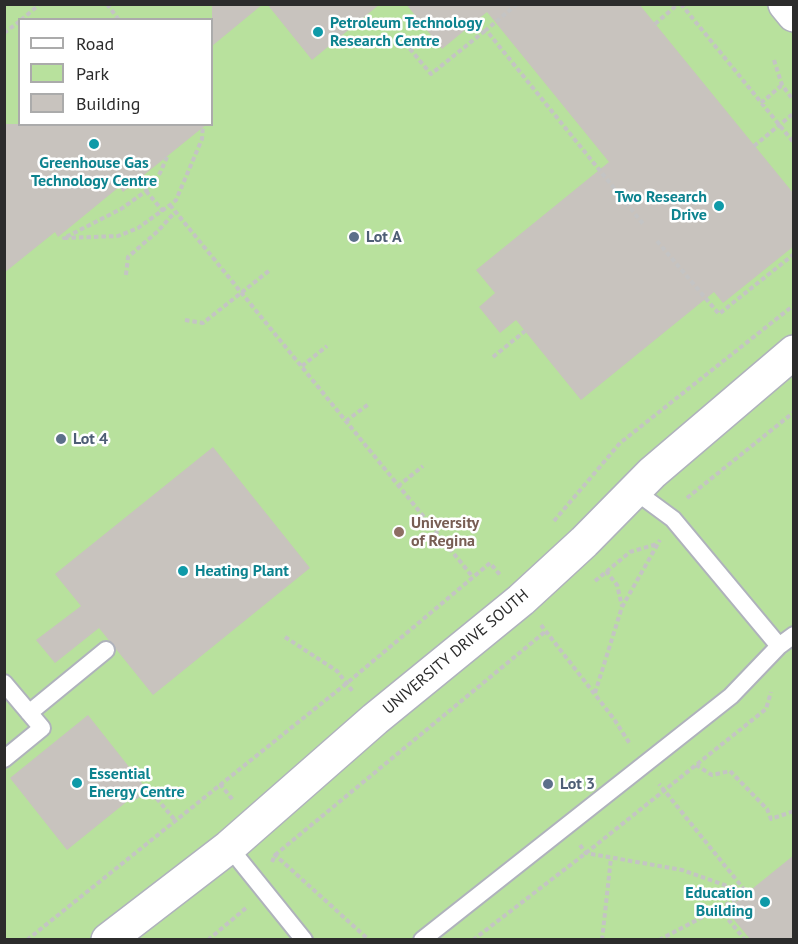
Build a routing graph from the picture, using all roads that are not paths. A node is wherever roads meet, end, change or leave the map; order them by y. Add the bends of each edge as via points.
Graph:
1 (784, 4) edge
2 (794, 15) edge
3 (794, 352) edge
4 (635, 491) junction
5 (794, 635) edge
6 (778, 646) junction
7 (106, 650) dead end
8 (4, 683) edge
9 (29, 713) junction
10 (4, 759) edge
11 (241, 837) junction
12 (108, 939) edge
13 (304, 939) edge
14 (422, 939) edge

1 - 2 street
3 - 4 street, UNIVERSITY DRIVE SOUTH
4 - 6 lane via 673,519
4 - 11 street, UNIVERSITY DRIVE SOUTH via 521,600 375,719
5 - 6 lane
6 - 14 lane via 731,696
7 - 9 lane
8 - 9 lane
9 - 10 lane via 42,728
11 - 12 street, UNIVERSITY DRIVE SOUTH
11 - 13 lane via 259,884

